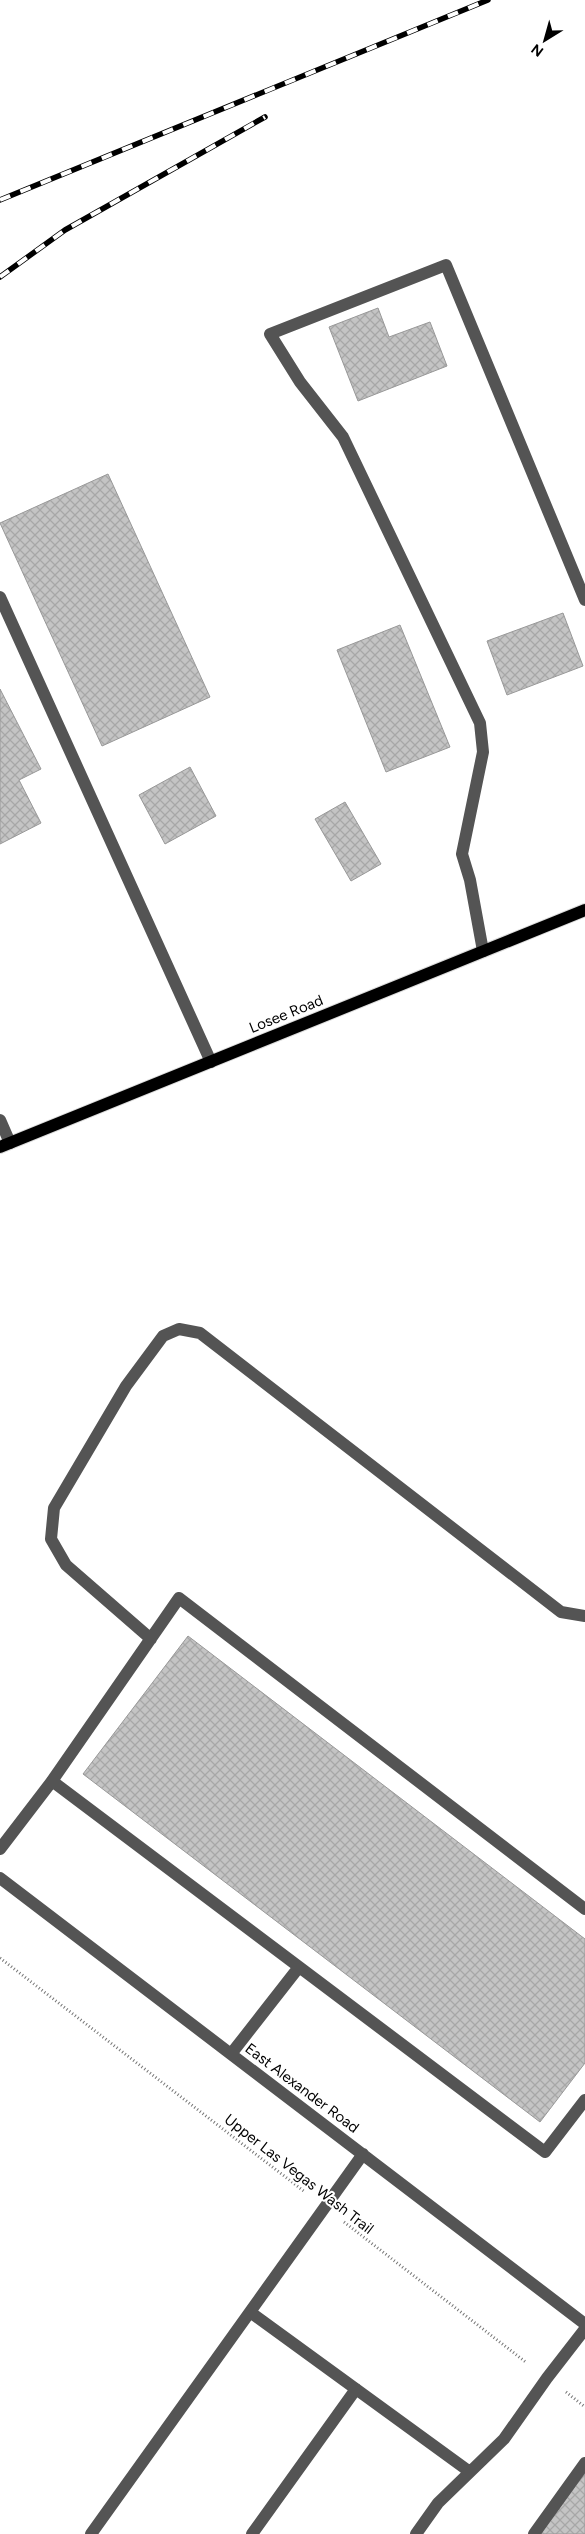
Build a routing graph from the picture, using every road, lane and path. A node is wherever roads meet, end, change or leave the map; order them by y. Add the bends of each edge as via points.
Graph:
1 (0, 597) edge
2 (585, 600) edge
3 (585, 910) edge
4 (483, 951) junction
5 (211, 1062) junction
6 (0, 1120) edge
7 (5, 1145) edge
8 (585, 1616) edge
9 (151, 1638) junction
10 (52, 1780) junction
11 (0, 1849) edge
12 (0, 1878) edge
13 (585, 1908) edge
14 (0, 1958) edge
15 (299, 1967) junction
16 (231, 2054) junction
17 (585, 2100) edge
18 (363, 2154) junction
19 (324, 2207) junction
20 (250, 2312) junction
21 (585, 2324) edge
22 (585, 2329) edge
23 (547, 2378) junction
24 (356, 2389) junction
25 (585, 2407) edge
26 (585, 2463) edge
27 (470, 2472) junction
28 (91, 2534) edge
29 (252, 2534) edge
30 (416, 2534) edge
31 (534, 2534) edge

1 - 5 street
2 - 4 street via 446,266 270,334 300,382 343,437 480,723 483,752 462,854
3 - 4 main road, Losee Road
4 - 5 main road, Losee Road
5 - 7 main road, Losee Road
6 - 7 street
8 - 9 street via 561,1612 200,1333 179,1329 163,1336 126,1386 54,1508 50,1539 66,1565
9 - 10 street
9 - 13 street via 179,1598
10 - 11 street
10 - 15 street
12 - 16 street, East Alexander Road
14 - 19 path, Upper Las Vegas Wash Trail
15 - 16 street
15 - 17 street via 545,2152
16 - 18 street, East Alexander Road
18 - 19 street
18 - 21 street, East Alexander Road
19 - 20 street
19 - 23 path, Upper Las Vegas Wash Trail
20 - 24 street
20 - 28 street
22 - 23 street
23 - 25 path, Upper Las Vegas Wash Trail
23 - 27 street via 504,2439
24 - 27 street
24 - 29 street
26 - 31 street
27 - 30 street via 438,2503

